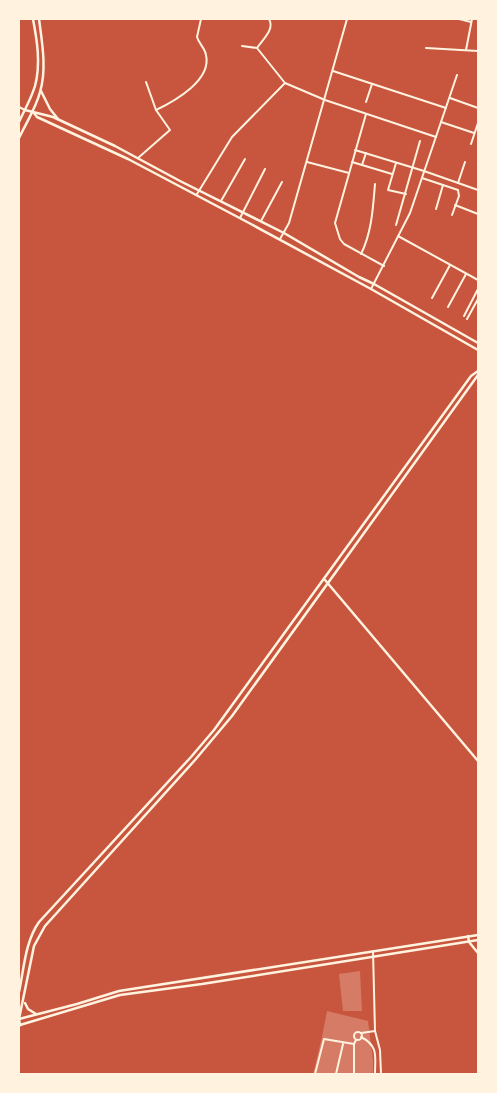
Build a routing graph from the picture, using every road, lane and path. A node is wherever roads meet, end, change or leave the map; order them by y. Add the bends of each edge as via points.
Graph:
1 (33, 19) edge
2 (39, 19) edge
3 (201, 19) edge
4 (269, 19) edge
5 (347, 19) edge
6 (459, 19) edge
7 (472, 20) edge
8 (242, 46) dead end
9 (257, 48) junction
10 (426, 48) dead end
11 (466, 50) junction
12 (478, 51) edge
13 (333, 71) junction
14 (457, 75) dead end
15 (146, 82) dead end
16 (285, 84) junction
17 (372, 84) junction
18 (41, 91) junction
19 (450, 98) junction
20 (325, 100) junction
21 (366, 102) dead end
22 (19, 107) edge
23 (446, 108) junction
24 (478, 108) edge
25 (25, 110) junction
26 (156, 110) junction
27 (33, 113) junction
28 (366, 114) junction
29 (59, 120) junction
30 (19, 122) edge
31 (441, 122) junction
32 (478, 123) edge
33 (474, 134) junction
34 (436, 137) junction
35 (19, 138) edge
36 (420, 141) dead end
37 (470, 144) dead end
38 (356, 150) junction
39 (366, 153) junction
40 (138, 158) junction
41 (245, 159) dead end
42 (307, 162) junction
43 (352, 162) junction
44 (396, 162) junction
45 (466, 162) dead end
46 (362, 165) junction
47 (412, 168) junction
48 (265, 169) dead end
49 (424, 171) junction
50 (348, 173) junction
51 (392, 174) junction
52 (422, 178) junction
53 (282, 182) dead end
54 (458, 183) junction
55 (375, 184) dead end
56 (443, 185) junction
57 (200, 190) junction
58 (478, 190) edge
59 (406, 194) junction
60 (196, 196) junction
61 (221, 201) junction
62 (455, 205) junction
63 (436, 209) dead end
64 (478, 210) edge
65 (243, 212) junction
66 (478, 214) edge
67 (452, 215) dead end
68 (240, 218) junction
69 (261, 221) junction
70 (396, 225) dead end
71 (284, 233) junction
72 (398, 236) junction
73 (280, 240) junction
74 (361, 254) junction
75 (450, 264) junction
76 (384, 266) junction
77 (467, 274) junction
78 (478, 280) edge
79 (374, 284) junction
80 (371, 288) junction
81 (478, 289) edge
82 (432, 298) dead end
83 (478, 299) edge
84 (448, 307) dead end
85 (464, 316) dead end
86 (467, 319) dead end
87 (478, 343) edge
88 (478, 350) edge
89 (478, 371) edge
90 (478, 375) edge
91 (325, 580) junction
92 (328, 584) junction
93 (217, 725) junction
94 (222, 729) junction
95 (478, 761) edge
96 (478, 935) edge
97 (468, 936) junction
98 (478, 940) edge
99 (469, 942) junction
100 (373, 951) junction
101 (478, 953) edge
102 (373, 957) junction
103 (19, 992) edge
104 (24, 999) junction
105 (77, 1004) junction
106 (79, 1008) junction
107 (36, 1014) junction
108 (19, 1019) edge
109 (20, 1025) edge
110 (375, 1031) junction
111 (361, 1034) junction
112 (361, 1037) junction
113 (356, 1040) junction
114 (343, 1044) junction
115 (354, 1044) junction
116 (315, 1074) edge
117 (336, 1074) edge
118 (354, 1074) edge
119 (375, 1074) edge
120 (381, 1074) edge

1 - 25 main road via 37,78
2 - 18 main road via 43,52
3 - 26 street via 198,41 207,58 203,75 176,101
4 - 9 street via 271,29
5 - 13 street
6 - 7 street
7 - 11 street
8 - 9 street
9 - 16 street
10 - 11 street
11 - 12 street
13 - 17 street
13 - 20 street
14 - 19 street
15 - 26 street
16 - 20 street
16 - 57 street via 232,137
17 - 21 street
17 - 23 street
18 - 27 main road
18 - 29 main road
19 - 23 street
19 - 24 street
20 - 28 street
20 - 42 street
22 - 25 street
23 - 31 street
25 - 27 main road
25 - 30 main road
26 - 40 street via 170,130
27 - 29 main road
27 - 35 main road
27 - 60 main road
28 - 34 street
28 - 38 street
29 - 40 main road
31 - 33 street
31 - 34 street
32 - 33 street
33 - 37 street
34 - 49 street
36 - 47 street
38 - 39 street
38 - 43 street
39 - 44 street
39 - 46 street
40 - 57 main road
41 - 61 street
42 - 50 street
42 - 71 street
43 - 46 street
43 - 50 street
44 - 47 street
44 - 51 street
45 - 54 street
46 - 51 street
47 - 49 street
47 - 59 street
48 - 65 street
49 - 52 street
49 - 54 street
50 - 74 street via 335,218 336,229 344,244
51 - 59 street via 388,190
52 - 56 street
52 - 72 street
53 - 69 street
54 - 58 street
55 - 74 street via 370,227
56 - 62 street via 458,190
56 - 63 street
57 - 60 street
57 - 61 main road
59 - 70 street
60 - 68 main road
61 - 65 main road
62 - 66 street
62 - 67 street
64 - 66 street
65 - 68 street
65 - 69 main road
68 - 73 main road
69 - 71 main road
71 - 73 street
71 - 79 main road
72 - 75 street
72 - 76 street
73 - 80 main road
74 - 76 street
75 - 77 street
75 - 82 street
76 - 79 street
77 - 78 street
77 - 84 street
79 - 80 street
79 - 87 main road
80 - 88 main road
81 - 85 street
83 - 86 street
89 - 91 main road via 471,376
90 - 92 main road
91 - 92 main road
91 - 93 main road
92 - 94 main road
92 - 95 main road
93 - 94 main road
93 - 103 main road via 39,922 29,942
94 - 104 main road via 45,926 34,946
96 - 97 main road
97 - 99 main road
97 - 100 main road
98 - 99 main road
99 - 101 main road
99 - 102 main road
100 - 102 street
100 - 105 main road via 119,991
102 - 106 main road via 120,995
102 - 110 street
104 - 107 main road via 24,1005
104 - 108 main road
105 - 106 main road
105 - 107 main road
106 - 109 main road
107 - 108 main road
108 - 109 main road
110 - 111 street
110 - 120 street
111 - 112 street
111 - 113 street via 355,1033
112 - 113 street
112 - 119 street via 375,1049
113 - 115 street
114 - 115 street
114 - 116 street via 324,1039
114 - 117 street
115 - 118 street

